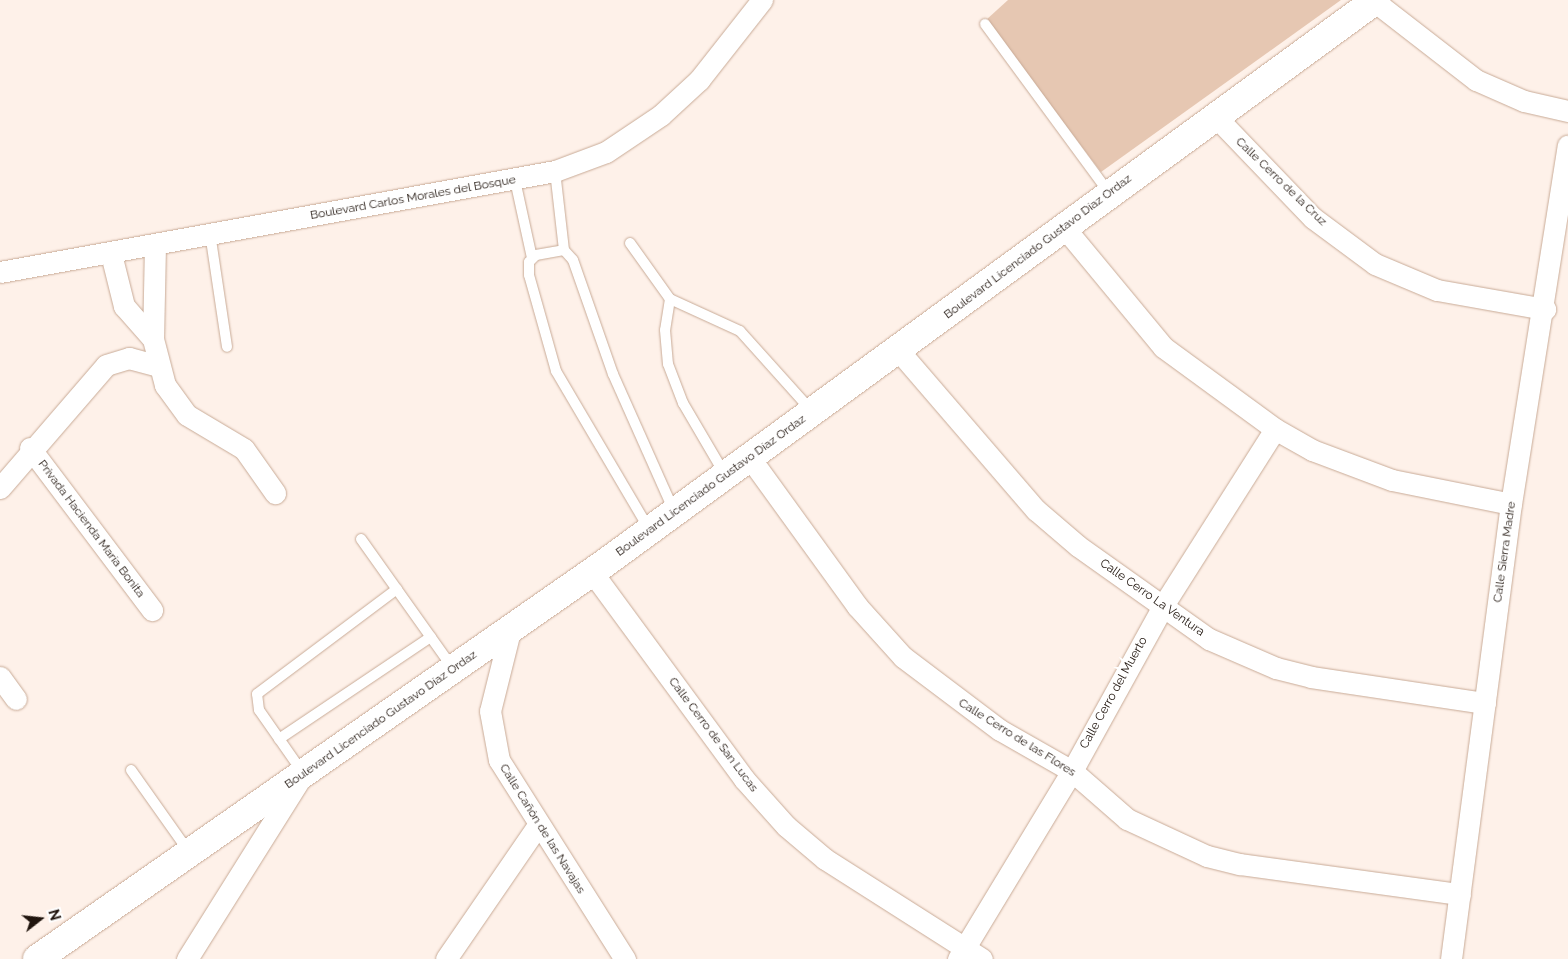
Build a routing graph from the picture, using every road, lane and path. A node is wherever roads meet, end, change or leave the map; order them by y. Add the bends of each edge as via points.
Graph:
1 (762, 0) edge
2 (1375, 1) edge
3 (985, 24) dead end
4 (1568, 111) edge
5 (1216, 117) junction
6 (1568, 146) edge
7 (556, 171) junction
8 (515, 180) junction
9 (1109, 193) junction
10 (1063, 226) junction
11 (210, 234) junction
12 (630, 243) dead end
13 (155, 245) junction
14 (564, 250) junction
15 (111, 254) junction
16 (532, 258) junction
17 (0, 272) edge
18 (670, 299) junction
19 (1545, 309) junction
20 (153, 339) junction
21 (227, 346) dead end
22 (899, 350) junction
23 (159, 366) junction
24 (813, 413) junction
25 (1275, 429) junction
26 (30, 448) junction
27 (750, 458) junction
28 (726, 476) junction
29 (0, 488) edge
30 (274, 494) dead end
31 (1511, 504) junction
32 (674, 512) junction
33 (649, 529) junction
34 (361, 539) dead end
35 (592, 572) junction
36 (397, 589) junction
37 (1164, 604) junction
38 (152, 610) dead end
39 (510, 631) junction
40 (431, 638) junction
41 (454, 670) junction
42 (0, 677) edge
43 (16, 699) dead end
44 (1485, 703) junction
45 (279, 739) junction
46 (131, 770) dead end
47 (1072, 771) junction
48 (304, 774) junction
49 (538, 825) junction
50 (190, 852) junction
51 (1460, 894) junction
52 (961, 953) edge
53 (37, 959) edge
54 (186, 959) edge
55 (446, 959) edge
56 (625, 959) edge
57 (982, 959) edge
58 (1451, 959) edge

1 - 7 street, Boulevard Carlos Morales del Bosque via 699,80 661,115 606,152
2 - 4 street via 1476,80 1524,101
2 - 5 main road, Boulevard Licenciado Gustavo Díaz Ordaz
3 - 9 lane
5 - 9 main road, Boulevard Licenciado Gustavo Díaz Ordaz
5 - 19 street, Calle Cerro de la Cruz via 1313,218 1375,264 1437,290
6 - 19 street, Calle Sierra Madre
7 - 8 street, Boulevard Carlos Morales del Bosque
7 - 14 lane
8 - 11 street, Boulevard Carlos Morales del Bosque
8 - 16 lane
9 - 10 main road, Boulevard Licenciado Gustavo Díaz Ordaz
10 - 22 main road, Boulevard Licenciado Gustavo Díaz Ordaz
10 - 25 street via 1163,346
11 - 13 street, Boulevard Carlos Morales del Bosque
11 - 21 lane
12 - 18 lane
13 - 15 street, Boulevard Carlos Morales del Bosque
13 - 20 street via 158,289
14 - 16 lane
14 - 32 lane via 577,268 613,374
15 - 17 street, Boulevard Carlos Morales del Bosque
15 - 20 street via 124,306
16 - 33 lane via 528,276 556,371
18 - 24 lane via 740,330
18 - 28 lane via 665,345 673,380
19 - 31 street, Calle Sierra Madre
20 - 23 street
22 - 24 main road, Boulevard Licenciado Gustavo Díaz Ordaz
22 - 37 street, Calle Cerro La Ventura via 1036,510 1086,552
23 - 26 street via 129,358 106,365
23 - 30 street via 175,402 187,415 244,449
24 - 27 main road, Boulevard Licenciado Gustavo Díaz Ordaz
25 - 31 street via 1330,458 1392,480
25 - 37 street, Calle Cerro del Muerto
26 - 29 street
26 - 38 street, Privada Hacienda María Bonita
27 - 28 main road, Boulevard Licenciado Gustavo Díaz Ordaz
27 - 47 street, Calle Cerro de las Flores via 857,606 903,657 1000,730
28 - 32 main road, Boulevard Licenciado Gustavo Díaz Ordaz
31 - 44 street, Calle Sierra Madre
32 - 33 main road, Boulevard Licenciado Gustavo Díaz Ordaz
33 - 35 main road, Boulevard Licenciado Gustavo Díaz Ordaz
34 - 36 lane
35 - 39 main road, Boulevard Licenciado Gustavo Díaz Ordaz
35 - 52 street, Calle Cerro de San Lucas via 744,780 786,826 825,859
36 - 40 lane
36 - 45 lane via 262,687 257,694 259,710
37 - 44 street, Calle Cerro La Ventura via 1209,639 1276,668 1361,688
37 - 47 street, Calle Cerro del Muerto
39 - 41 main road, Boulevard Licenciado Gustavo Díaz Ordaz
39 - 49 street, Calle Cañón de las Navajas via 495,678 491,735 499,760
40 - 41 lane
40 - 45 lane
41 - 48 main road, Boulevard Licenciado Gustavo Díaz Ordaz
42 - 43 street
44 - 51 street, Calle Sierra Madre
45 - 48 lane
46 - 50 lane
47 - 51 street, Calle Cerro de las Flores via 1127,819 1207,856 1296,874
47 - 52 street, Calle Cerro del Muerto
48 - 50 main road, Boulevard Licenciado Gustavo Díaz Ordaz
48 - 54 street
49 - 55 street
49 - 56 street, Calle Cañón de las Navajas
50 - 53 main road, Boulevard Licenciado Gustavo Díaz Ordaz
51 - 58 street, Calle Sierra Madre
52 - 57 street, Calle Cerro de San Lucas

